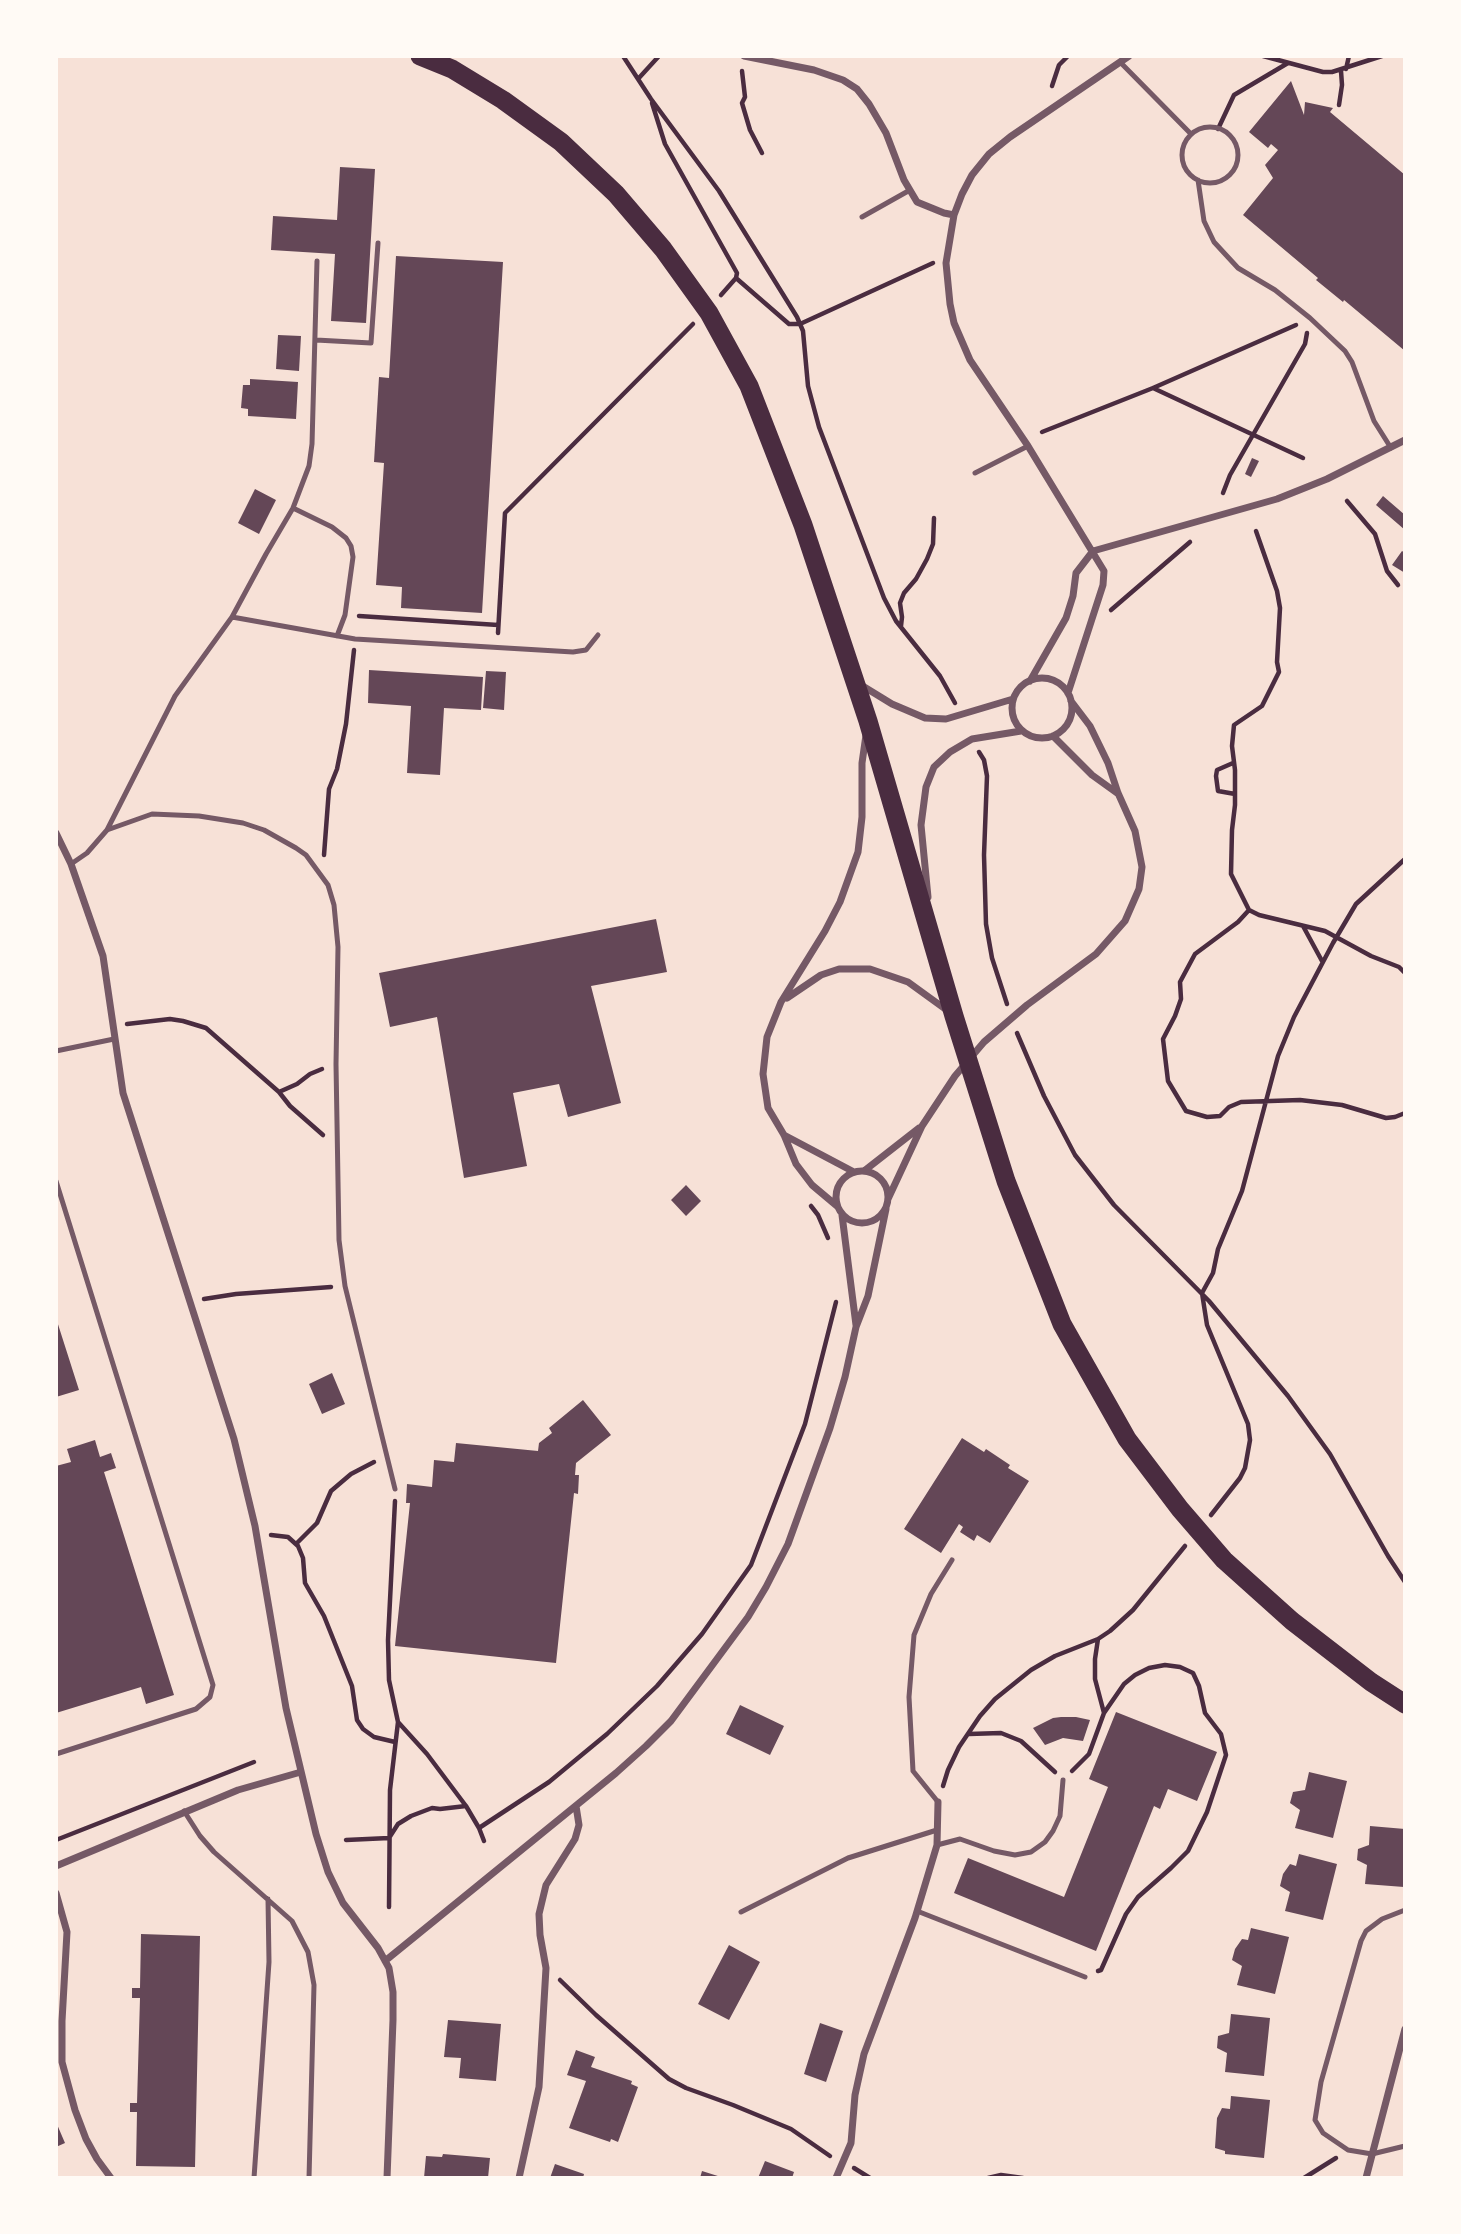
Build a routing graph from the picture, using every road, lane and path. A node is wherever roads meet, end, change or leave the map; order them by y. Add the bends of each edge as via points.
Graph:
1 (421, 56) edge
2 (623, 56) edge
3 (659, 56) edge
4 (744, 56) edge
5 (1068, 56) edge
6 (1129, 56) edge
7 (1263, 56) edge
8 (1349, 56) edge
9 (1382, 56) edge
10 (1120, 62) junction
11 (1288, 63) junction
12 (743, 66) dead end
13 (1344, 70) junction
14 (638, 79) junction
15 (1052, 86) dead end
16 (651, 99) junction
17 (1339, 105) dead end
18 (1218, 129) junction
19 (1191, 135) junction
20 (762, 153) dead end
21 (1198, 180) junction
22 (910, 190) junction
23 (954, 215) junction
24 (862, 217) dead end
25 (706, 220) dead end
26 (378, 243) dead end
27 (317, 261) dead end
28 (934, 263) dead end
29 (736, 278) dead end
30 (1310, 318) junction
31 (800, 324) junction
32 (316, 340) junction
33 (639, 378) dead end
34 (1153, 388) junction
35 (1042, 432) dead end
36 (1254, 435) junction
37 (1405, 440) edge
38 (1028, 446) junction
39 (1391, 448) junction
40 (1303, 458) dead end
41 (975, 473) dead end
42 (1223, 493) dead end
43 (1347, 501) dead end
44 (293, 508) junction
45 (934, 518) dead end
46 (1256, 531) dead end
47 (1190, 542) dead end
48 (1093, 551) junction
49 (1398, 585) dead end
50 (1108, 612) dead end
51 (345, 615) junction
52 (232, 617) junction
53 (498, 625) junction
54 (901, 626) junction
55 (598, 635) dead end
56 (337, 636) junction
57 (355, 639) junction
58 (497, 648) junction
59 (1030, 681) junction
60 (856, 682) junction
61 (1069, 697) junction
62 (1013, 699) junction
63 (956, 706) dead end
64 (868, 721) junction
65 (1021, 730) junction
66 (1053, 736) junction
67 (978, 750) dead end
68 (1233, 763) junction
69 (1118, 793) junction
70 (1236, 794) junction
71 (107, 830) junction
72 (56, 833) edge
73 (1405, 859) edge
74 (71, 864) junction
75 (320, 873) junction
76 (1249, 910) junction
77 (1303, 926) junction
78 (932, 936) junction
79 (1336, 937) junction
80 (1323, 962) junction
81 (1405, 972) edge
82 (781, 1002) junction
83 (1007, 1005) dead end
84 (954, 1016) junction
85 (113, 1027) junction
86 (1015, 1027) dead end
87 (114, 1039) junction
88 (56, 1051) edge
89 (336, 1064) junction
90 (279, 1092) junction
91 (1265, 1101) junction
92 (1405, 1112) edge
93 (922, 1126) junction
94 (784, 1135) junction
95 (337, 1140) junction
96 (864, 1171) junction
97 (854, 1172) junction
98 (56, 1181) edge
99 (888, 1199) junction
100 (806, 1200) dead end
101 (837, 1206) junction
102 (886, 1209) junction
103 (842, 1215) junction
104 (830, 1250) dead end
105 (345, 1286) junction
106 (837, 1289) dead end
107 (1202, 1293) junction
108 (190, 1302) junction
109 (856, 1327) junction
110 (1238, 1397) dead end
111 (387, 1455) junction
112 (396, 1489) joint
113 (256, 1535) junction
114 (296, 1544) junction
115 (952, 1560) dead end
116 (1405, 1582) edge
117 (1133, 1610) dead end
118 (1098, 1639) junction
119 (1405, 1704) edge
120 (1104, 1713) junction
121 (398, 1722) junction
122 (968, 1734) junction
123 (394, 1742) junction
124 (56, 1754) edge
125 (254, 1762) dead end
126 (301, 1772) junction
127 (1063, 1780) junction
128 (938, 1802) junction
129 (466, 1805) junction
130 (576, 1806) junction
131 (184, 1811) junction
132 (479, 1828) junction
133 (937, 1830) junction
134 (389, 1838) junction
135 (56, 1840) edge
136 (346, 1840) dead end
137 (484, 1841) dead end
138 (937, 1844) junction
139 (56, 1866) edge
140 (56, 1893) edge
141 (268, 1899) junction
142 (389, 1907) dead end
143 (1405, 1910) edge
144 (917, 1911) junction
145 (741, 1912) dead end
146 (385, 1961) junction
147 (546, 1968) junction
148 (1085, 1977) joint
149 (1405, 2029) edge
150 (1405, 2146) edge
151 (1348, 2150) junction
152 (1372, 2154) junction
153 (844, 2163) junction
154 (111, 2178) edge
155 (254, 2178) edge
156 (309, 2178) edge
157 (387, 2178) edge
158 (519, 2178) edge
159 (836, 2178) edge
160 (988, 2178) edge
161 (1023, 2178) edge
162 (1304, 2178) edge
163 (1366, 2178) edge

1 - 60 highway via 503,100 561,142 616,194 709,313 749,386 803,525
2 - 14 path
3 - 14 path
4 - 22 street via 814,70 857,89 886,133
5 - 15 path via 1059,65
6 - 10 street
7 - 11 path
8 - 13 path
9 - 13 path
10 - 19 lane
10 - 23 street via 989,154 972,175
11 - 13 path via 1323,72
11 - 18 path via 1234,95
12 - 20 path via 743,103
13 - 17 path
14 - 16 path
16 - 25 path via 665,144
16 - 31 path via 752,240
18 - 19 lane
18 - 21 lane via 1232,139 1236,165 1224,179
19 - 21 lane via 1182,159
21 - 30 lane via 1203,221 1214,242 1238,268
22 - 23 street via 917,202
22 - 24 lane
23 - 38 street via 946,263 954,323 970,360
26 - 32 lane via 371,343
27 - 32 lane
28 - 31 path
29 - 31 path via 789,324
30 - 34 path
30 - 36 path via 1305,344
30 - 39 lane via 1352,362 1374,421
31 - 54 path via 808,386 826,448 884,598
32 - 44 lane via 309,466
33 - 53 path via 505,513
34 - 35 path
34 - 36 path
36 - 40 path
36 - 42 path
37 - 39 street
38 - 41 lane
38 - 48 street
39 - 48 street via 1277,499
43 - 49 path via 1375,534 1387,571
44 - 51 lane via 331,527 351,546
44 - 52 lane
45 - 54 path via 928,559 900,603
46 - 68 path via 1280,608 1279,672 1262,706 1234,725
47 - 50 path
48 - 59 street via 1076,573 1066,618
48 - 61 street via 1104,571 1103,585
51 - 53 path
51 - 56 lane
52 - 56 lane
52 - 71 lane via 176,696
53 - 58 path
54 - 63 path via 940,676
55 - 58 lane via 586,650 573,653
56 - 57 lane
57 - 58 lane
57 - 75 path via 346,724 329,789
59 - 61 street via 1055,681
59 - 62 street
60 - 62 street via 925,718 946,719
60 - 64 highway
61 - 66 street via 1070,718
61 - 69 street via 1090,726
62 - 65 street via 1012,716
64 - 78 highway
64 - 82 street via 858,852 840,902
65 - 66 street via 1036,738
65 - 78 street via 972,739 942,758 929,777 921,825
66 - 69 street via 1092,775
67 - 83 path via 987,776 986,924
68 - 70 path
68 - 70 path via 1217,769 1216,776 1218,792
69 - 93 street via 1135,831 1142,867 1125,921 1096,954 984,1042 942,1092
70 - 76 path via 1231,874
71 - 74 lane
71 - 75 lane via 152,814 222,818 286,841 306,855
72 - 74 street
73 - 79 path via 1356,904
74 - 85 street via 103,956
75 - 89 lane via 328,885 337,923
76 - 77 path
76 - 91 path via 1195,954 1186,968 1180,982 1181,999 1163,1039 1164,1057 1168,1081 1186,1111 1220,1116 1241,1102
77 - 79 path
77 - 80 path
78 - 84 highway
79 - 80 path
79 - 81 path
80 - 91 path via 1294,1017
82 - 84 street via 821,975 839,969 870,969 908,982
82 - 94 street via 767,1037 763,1074 768,1108
84 - 119 highway via 1006,1181 1062,1324 1127,1439 1224,1560 1292,1622
85 - 87 street
85 - 90 path via 170,1019 195,1023 217,1036
86 - 107 path via 1075,1155 1114,1205
87 - 88 lane
87 - 108 street via 122,1093
89 - 90 path
89 - 95 lane
90 - 95 path via 301,1117
91 - 92 path via 1342,1105 1386,1118
91 - 107 path via 1242,1191
93 - 96 street
93 - 99 street
94 - 97 street
94 - 101 street via 796,1164
95 - 105 lane
96 - 97 street
96 - 99 street via 882,1180
97 - 101 street via 838,1185
98 - 124 lane via 213,1685 211,1698 196,1709
99 - 102 street
100 - 104 path via 818,1215
101 - 103 street
102 - 103 street via 871,1223 860,1224
102 - 109 street via 868,1296
103 - 109 street
105 - 108 path
105 - 111 lane
106 - 132 path via 805,1424 751,1564 702,1634 657,1686 549,1782
107 - 110 path via 1207,1325
107 - 116 path via 1330,1454
108 - 113 street via 234,1439
109 - 130 street via 826,1438 788,1544 766,1587 671,1721
111 - 112 lane
111 - 114 path via 335,1486 317,1523
112 - 121 path via 388,1640 389,1680
113 - 114 path via 279,1534
113 - 126 street
114 - 123 path via 303,1558 305,1583 324,1616 352,1686 357,1720 374,1737
115 - 128 lane via 914,1635 909,1697 913,1771
117 - 118 path
118 - 120 path via 1095,1679
118 - 122 path via 1031,1670 995,1699
120 - 127 path via 1089,1754
120 - 148 path via 1135,1675 1165,1665 1180,1667 1192,1674 1199,1686 1205,1713 1221,1734 1226,1755 1188,1851 1138,1897 1101,1970
121 - 123 path
121 - 129 path
122 - 127 path via 1002,1733 1021,1741
122 - 128 path via 947,1770
123 - 134 path
125 - 135 path
126 - 131 street
126 - 146 street via 328,1872 343,1903
127 - 138 lane via 1060,1816 1045,1842 1031,1852 1015,1855 960,1839
128 - 133 street
129 - 132 path
129 - 134 path via 432,1808 411,1816 398,1824
130 - 146 street
130 - 147 street via 579,1825 575,1839 546,1885 539,1914
131 - 139 street
131 - 141 lane via 214,1852
132 - 137 path
133 - 138 street
133 - 145 lane via 848,1858
134 - 136 path
134 - 142 path
138 - 144 street
140 - 154 street via 67,1932 62,2062 86,2139
141 - 155 lane via 269,1962
141 - 156 lane via 292,1921 308,1952 314,1986
143 - 151 lane via 1382,1919 1361,1941 1321,2082 1315,2120 1323,2133
144 - 148 lane
144 - 153 street via 864,2054
146 - 157 street via 393,1992
147 - 153 path via 669,2079 791,2129
147 - 158 street via 539,2087
149 - 152 street
150 - 152 lane
151 - 152 lane
151 - 162 path
152 - 163 street
153 - 159 street
160 - 161 path

